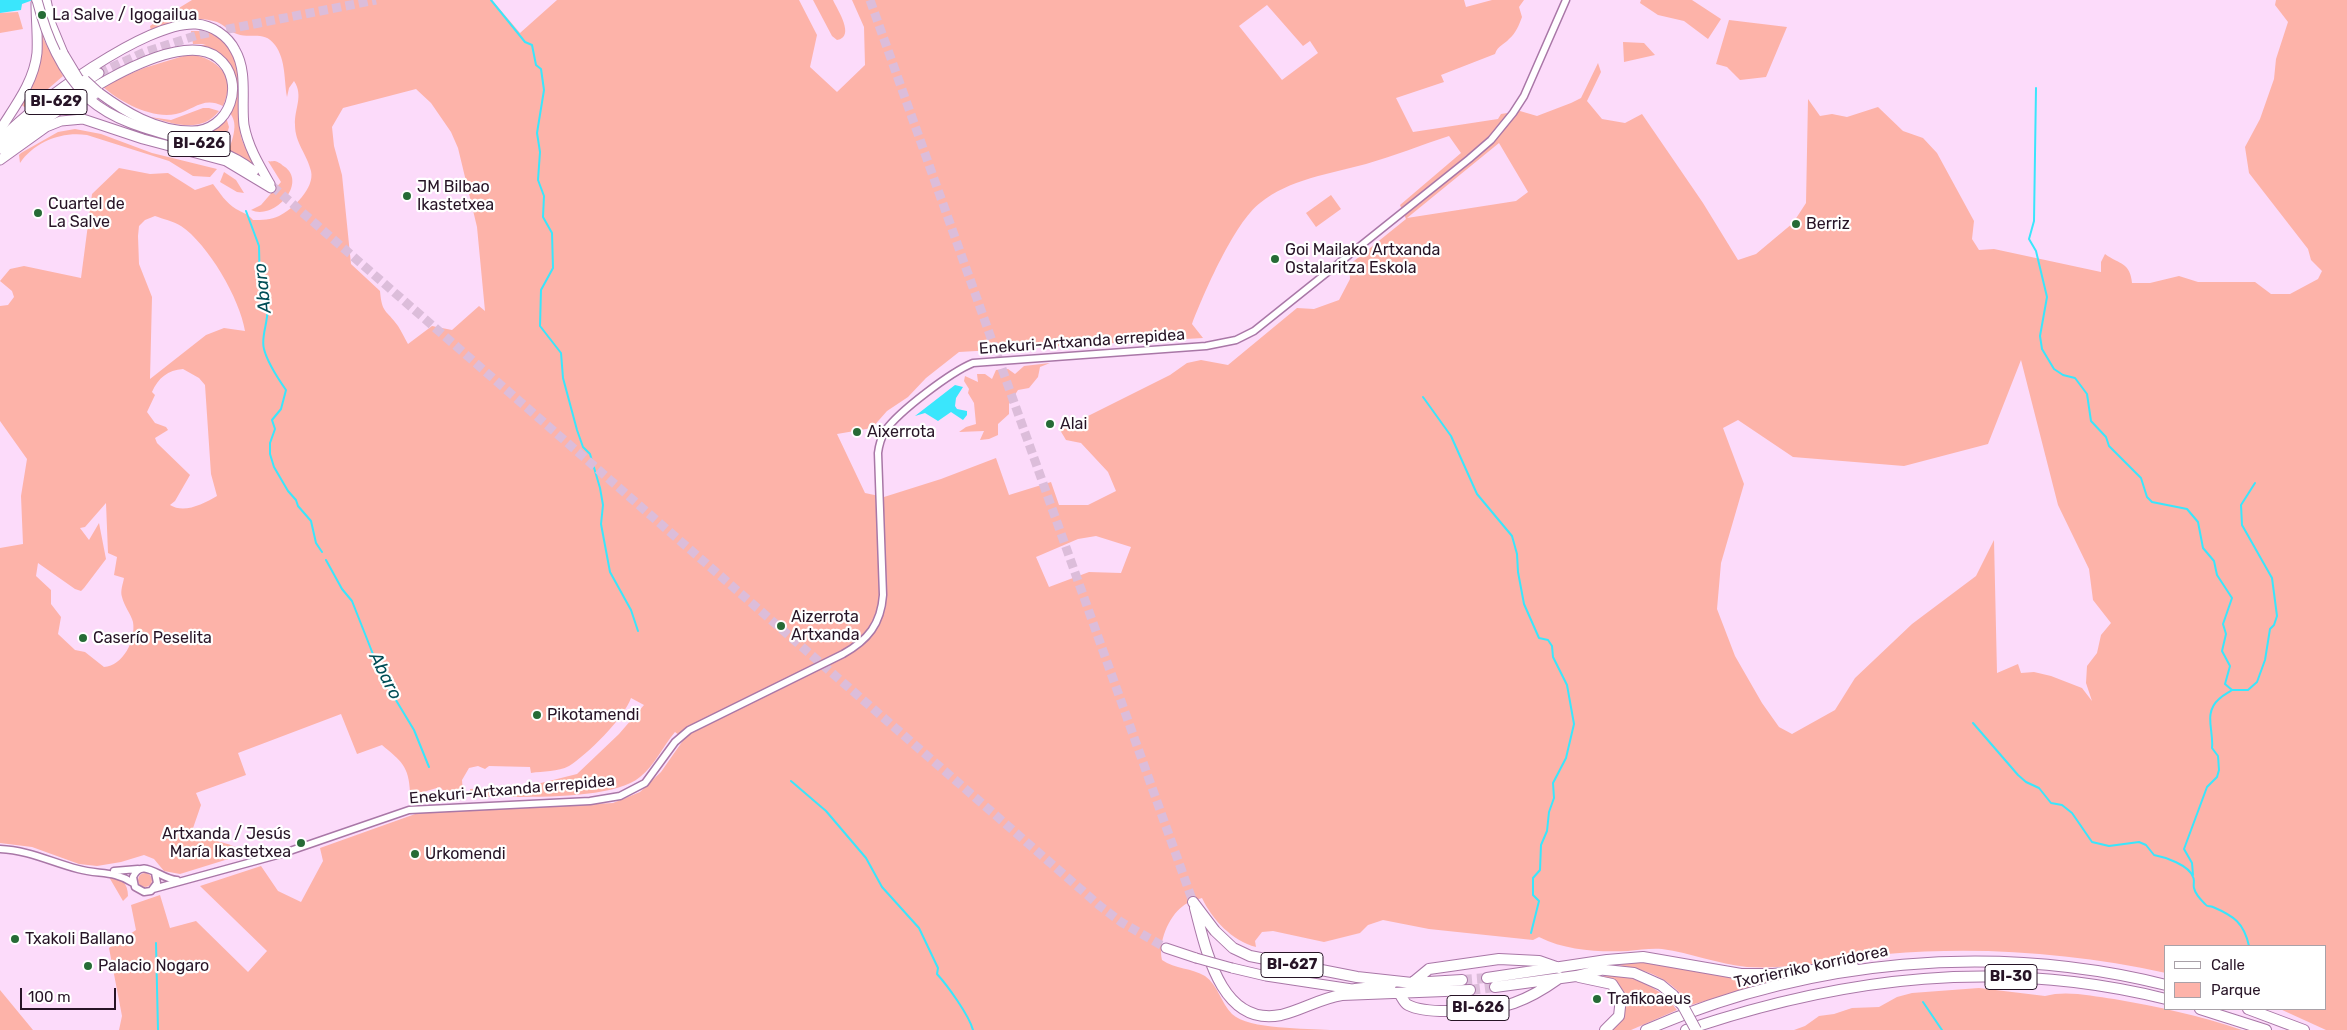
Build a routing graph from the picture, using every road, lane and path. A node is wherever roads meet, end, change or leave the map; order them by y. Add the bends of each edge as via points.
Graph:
1 (36, 0) edge
2 (46, 0) edge
3 (1566, 0) edge
4 (99, 73) tunnel mouth
5 (94, 95) junction
6 (0, 130) edge
7 (2, 152) edge
8 (271, 186) junction
9 (0, 849) edge
10 (139, 869) junction
11 (110, 872) junction
12 (155, 872) junction
13 (186, 879) junction
14 (133, 883) junction
15 (153, 889) junction
16 (1166, 948) tunnel mouth
17 (1878, 966) junction
18 (1576, 971) junction
19 (1559, 973) junction
20 (1486, 978) tunnel mouth
21 (1462, 980) tunnel mouth
22 (1412, 983) junction
23 (2164, 984) edge
24 (1495, 987) tunnel mouth
25 (1352, 989) junction
26 (1470, 990) tunnel mouth
27 (1399, 993) junction
28 (2164, 999) edge
29 (2203, 1010) edge
30 (2251, 1010) edge
31 (1605, 1030) edge
32 (1646, 1030) edge
33 (1686, 1030) edge
34 (1696, 1030) edge
35 (2266, 1030) edge
36 (2304, 1030) edge

1 - 5 main road, BI-626, bridge via 61,64
1 - 6 main road via 37,44 33,71
2 - 5 main road, bridge via 51,24 64,53 78,78
3 - 13 street, Enekuri-Artxanda errepidea via 1524,96 1497,134 1254,331 1236,340 1206,346 974,363 962,367 901,415 884,433 878,453 884,595 874,630 843,654 688,730 675,742 653,775 637,789 597,800 409,810 281,854
4 - 7 main road, BI-629 via 47,108
5 - 7 main road via 148,122 193,132 209,127 227,112 234,91 228,68 217,57 192,50 178,52 127,69 101,83
5 - 8 main road, BI-626 via 104,110 121,118 162,135 237,158
7 - 8 main road via 61,121 83,120 226,161
7 - 8 main road via 41,102 75,79 154,34 176,26 195,24 216,30 235,50 241,71 245,131 249,146
9 - 11 street via 29,852 82,870
10 - 11 street
10 - 12 street
10 - 14 street via 134,874
11 - 14 street
12 - 13 street via 168,879
12 - 15 street via 157,879
13 - 15 street, Enekuri-Artxanda errepidea
14 - 15 street via 140,892
16 - 25 main road, BI-626, bridge via 1232,968
17 - 18 highway via 1741,974 1642,957
17 - 23 highway, Txorierriko korridorea / BI-30 via 1952,961 2026,964 2081,969
17 - 32 highway, Txorierriko korridorea / BI-30 via 1769,988 1701,1008
18 - 19 highway, BI-626
18 - 31 highway via 1603,981 1617,990 1621,998 1619,1016
18 - 34 highway, bridge via 1634,973 1661,985 1683,1006
19 - 20 highway, BI-626
19 - 22 highway, BI-626 via 1539,961 1499,959 1429,970
19 - 24 highway, BI-626
19 - 27 highway, BI-626 via 1537,993 1512,1004 1443,1013 1420,1010 1406,1004
21 - 22 highway, BI-626
22 - 25 highway, BI-626
22 - 27 highway, BI-627 via 1357,977 1250,956 1233,948 1215,931 1193,902 1203,938 1225,992 1237,1005 1251,1012 1280,1015 1329,997
25 - 27 highway, BI-626
26 - 27 highway, BI-626
28 - 33 highway, Txorierriko korridorea / BI-30 via 2034,978 1901,979 1796,998
29 - 35 highway
30 - 36 highway

